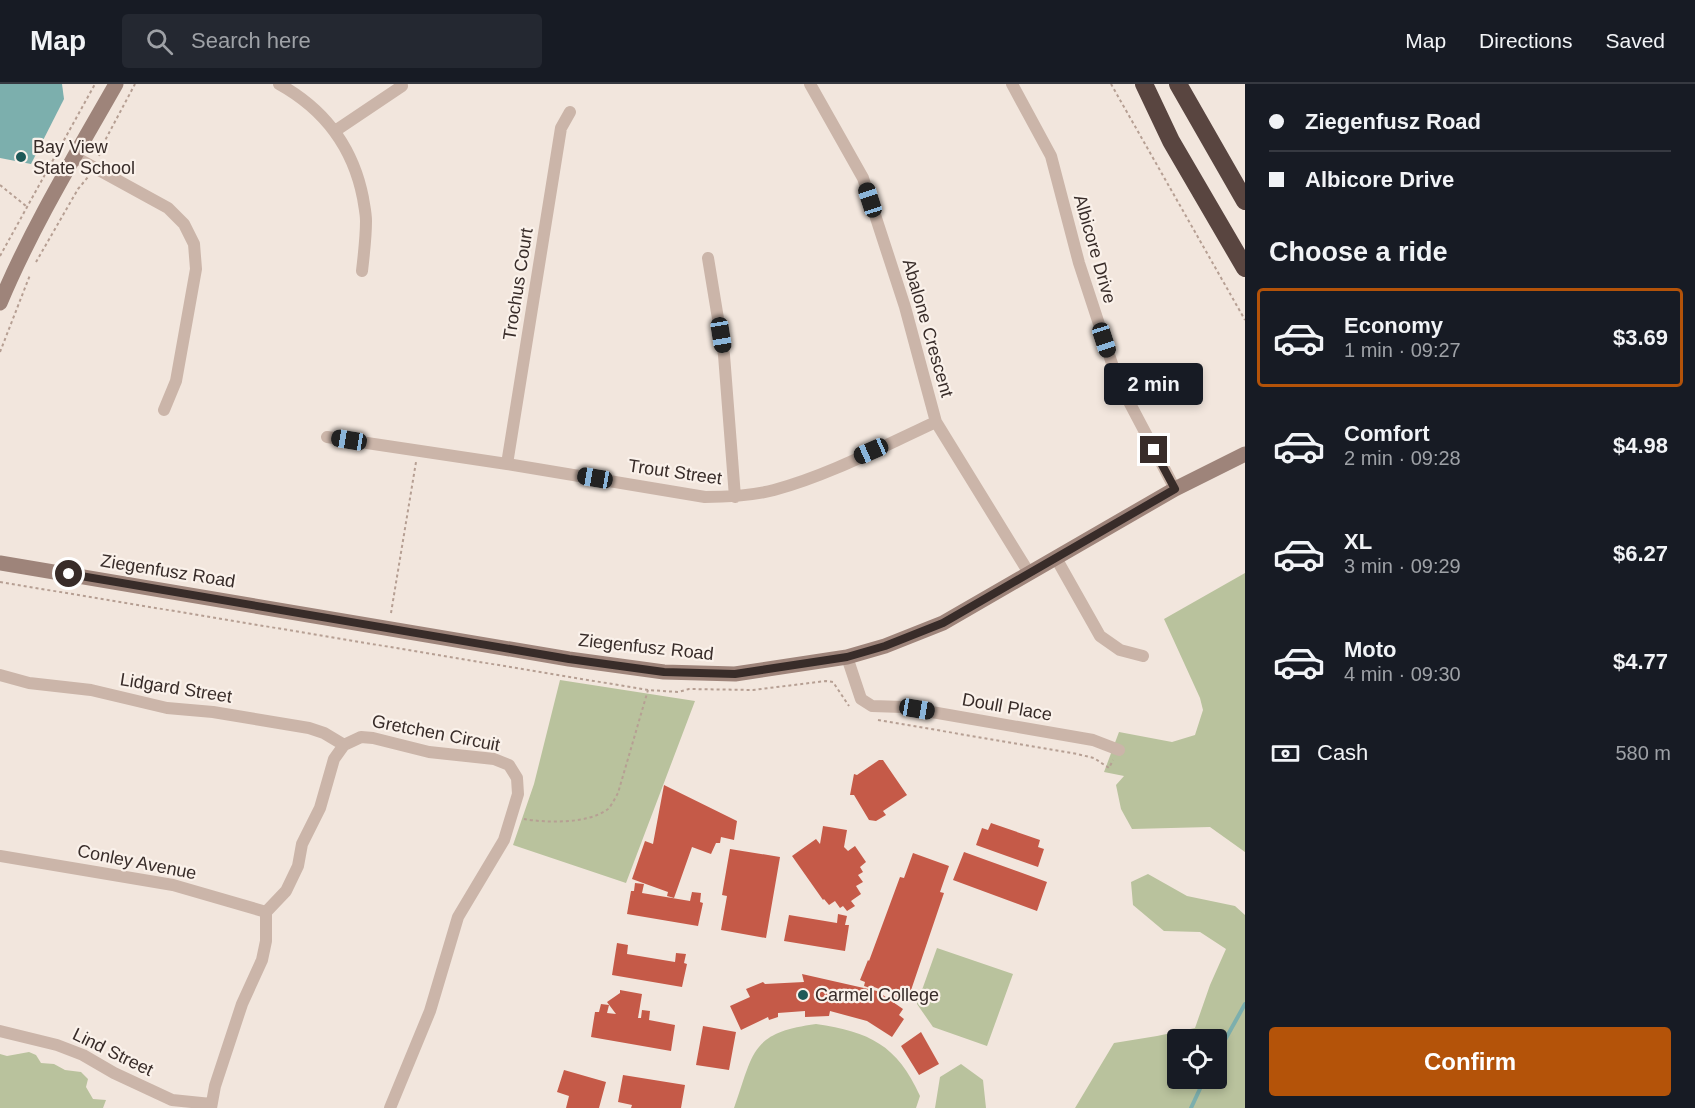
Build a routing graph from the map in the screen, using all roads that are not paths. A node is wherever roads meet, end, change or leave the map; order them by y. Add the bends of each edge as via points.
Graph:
1 (116, 84) edge
2 (279, 84) edge
3 (810, 84) edge
4 (1012, 84) edge
5 (1144, 84) edge
6 (1178, 84) edge
7 (402, 86) dead end
8 (570, 112) dead end
9 (335, 131) junction
10 (75, 157) junction
11 (1245, 201) edge
12 (708, 258) dead end
13 (1245, 268) edge
14 (362, 271) dead end
15 (0, 303) edge
16 (164, 410) dead end
17 (936, 422) junction
18 (327, 437) dead end
19 (1245, 454) edge
20 (507, 464) junction
21 (1175, 489) junction
22 (735, 497) junction
23 (1056, 558) junction
24 (0, 563) edge
25 (1029, 573) junction
26 (1143, 656) dead end
27 (847, 657) junction
28 (0, 675) edge
29 (344, 745) junction
30 (1119, 750) dead end
31 (0, 856) edge
32 (266, 912) junction
33 (0, 1031) edge
34 (211, 1106) edge
35 (390, 1108) edge

1 - 10 street
2 - 9 street via 321,114
3 - 17 street, Abalone Crescent via 863,178 905,307
4 - 21 street, Albicore Drive via 1051,156 1079,263 1117,379
5 - 13 highway via 1170,141
6 - 11 highway
7 - 9 street
8 - 20 street, Trochus Court via 561,128
9 - 14 street via 351,158 361,188 366,219
10 - 15 street
10 - 16 street via 168,208 184,224 194,243 196,269 176,381
12 - 22 street via 724,355
17 - 22 street, Trout Street via 807,480
17 - 25 street, Abalone Crescent
18 - 20 street, Trout Street
19 - 21 street, Ziegenfusz Road
20 - 22 street, Trout Street via 705,497
21 - 23 street, Ziegenfusz Road
23 - 25 street, Ziegenfusz Road
23 - 26 street via 1100,636 1120,650
24 - 27 street, Ziegenfusz Road via 664,672 735,674
25 - 27 street, Ziegenfusz Road via 943,623
27 - 30 street, Doull Place via 861,699 872,706 903,707 1093,740
28 - 29 street, Lidgard Street via 167,708 309,728
29 - 32 street via 334,759 320,808 302,844 298,866 286,891
29 - 35 street, Gretchen Circuit via 361,737 373,738 429,753 494,759 509,765 518,777 518,794 504,840 458,917 430,1011
31 - 32 street, Conley Avenue via 173,885
32 - 34 street via 262,960 242,1004
33 - 34 street, Lind Street via 83,1055 172,1100

